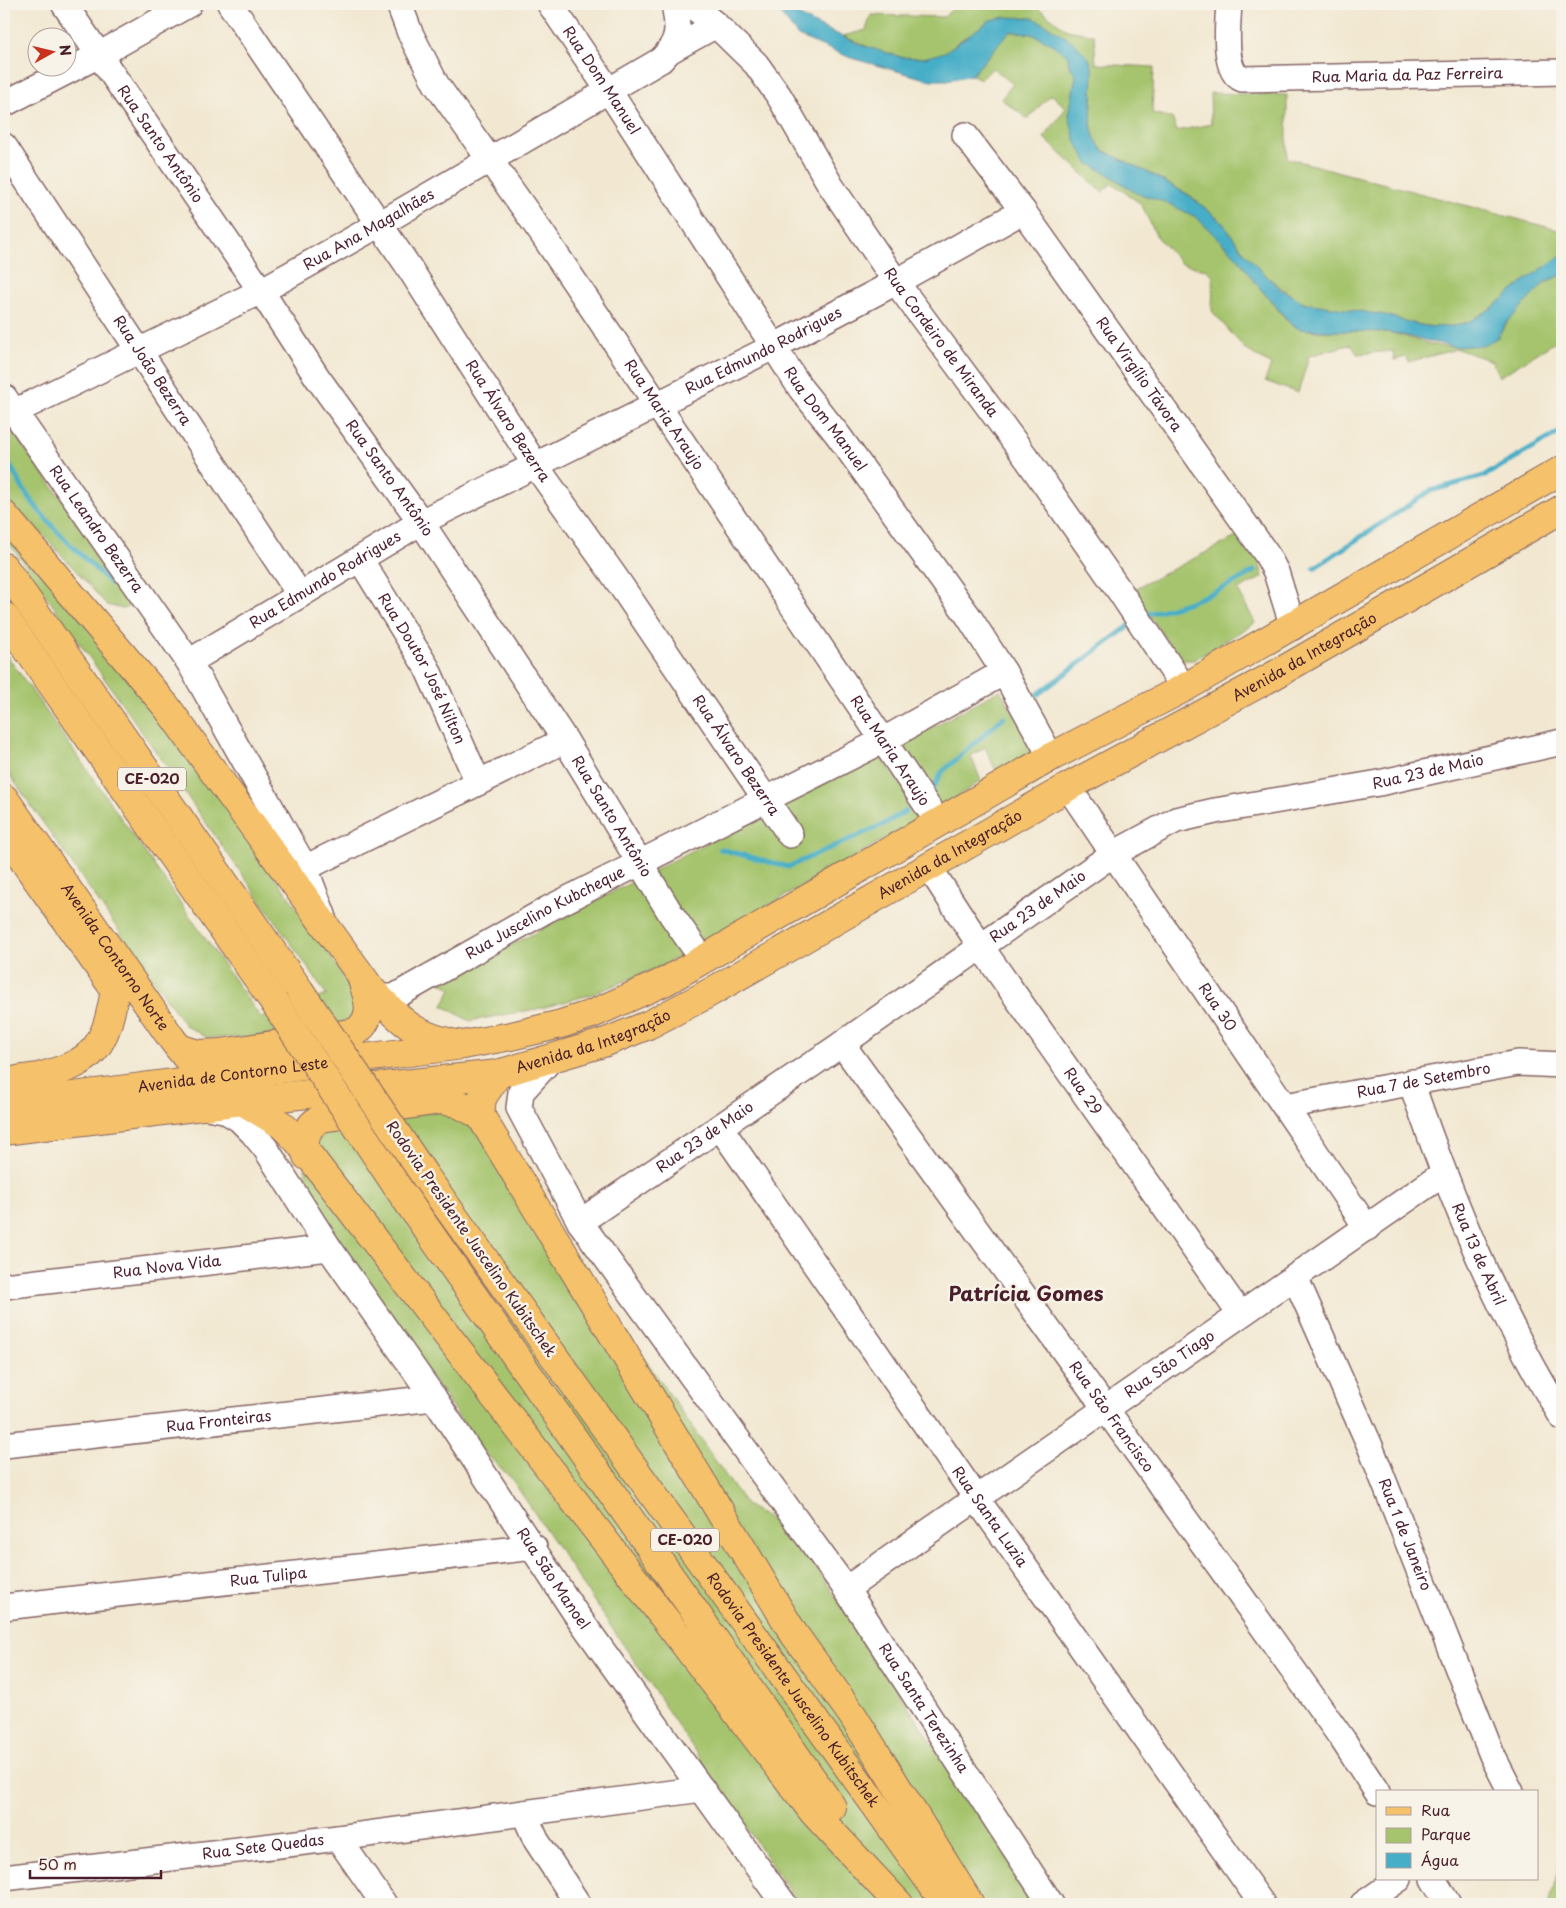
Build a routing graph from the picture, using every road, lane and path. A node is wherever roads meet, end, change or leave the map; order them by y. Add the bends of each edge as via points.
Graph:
1 (64, 4) edge
2 (190, 4) edge
3 (230, 4) edge
4 (399, 4) edge
5 (550, 4) edge
6 (674, 4) edge
7 (690, 4) edge
8 (1228, 4) edge
9 (716, 26) junction
10 (671, 50) junction
11 (98, 55) junction
12 (1562, 72) edge
13 (609, 91) junction
14 (4, 104) edge
15 (965, 135) dead end
16 (4, 146) edge
17 (490, 160) junction
18 (1023, 211) junction
19 (378, 225) junction
20 (896, 282) junction
21 (261, 291) junction
22 (773, 347) junction
23 (139, 351) junction
24 (9, 404) edge
25 (658, 405) junction
26 (536, 466) junction
27 (1562, 470) edge
28 (1562, 509) edge
29 (4, 515) edge
30 (421, 522) junction
31 (360, 559) junction
32 (4, 567) edge
33 (300, 596) junction
34 (1335, 602) junction
35 (4, 616) edge
36 (1293, 626) junction
37 (1350, 631) junction
38 (1258, 646) junction
39 (189, 662) junction
40 (1004, 672) junction
41 (1272, 676) junction
42 (1184, 688) junction
43 (565, 740) junction
44 (884, 740) junction
45 (1562, 742) edge
46 (1051, 757) junction
47 (478, 782) junction
48 (1068, 787) junction
49 (4, 798) edge
50 (766, 799) junction
51 (938, 822) junction
52 (4, 833) edge
53 (790, 835) dead end
54 (1112, 854) junction
55 (640, 861) junction
56 (929, 867) junction
57 (305, 868) junction
58 (331, 935) junction
59 (981, 946) junction
60 (703, 960) junction
61 (122, 984) junction
62 (370, 987) junction
63 (842, 1044) junction
64 (463, 1045) junction
65 (179, 1048) junction
66 (550, 1060) junction
67 (1562, 1065) edge
68 (498, 1074) junction
69 (205, 1080) junction
70 (1411, 1082) junction
71 (5, 1086) edge
72 (41, 1089) junction
73 (301, 1096) joint
74 (242, 1101) junction
75 (200, 1106) junction
76 (1285, 1106) junction
77 (480, 1115) junction
78 (720, 1127) junction
79 (4, 1131) edge
80 (308, 1156) junction
81 (1442, 1174) junction
82 (580, 1222) junction
83 (1367, 1228) junction
84 (329, 1248) junction
85 (1295, 1278) junction
86 (4, 1286) edge
87 (1240, 1314) junction
88 (434, 1398) junction
89 (1105, 1407) junction
90 (1562, 1417) edge
91 (4, 1445) edge
92 (977, 1499) junction
93 (534, 1548) junction
94 (846, 1589) junction
95 (4, 1607) edge
96 (702, 1790) junction
97 (1376, 1790) edge
98 (1510, 1790) edge
99 (524, 1813) junction
100 (338, 1838) junction
101 (4, 1878) edge
102 (1399, 1880) edge
103 (1434, 1880) edge
104 (384, 1904) edge
105 (578, 1904) edge
106 (784, 1904) edge
107 (899, 1904) edge
108 (946, 1904) edge
109 (970, 1904) edge
110 (1051, 1904) edge
111 (1262, 1904) edge
112 (1363, 1904) edge
113 (1448, 1904) edge

1 - 11 street, Rua Santo Antônio
2 - 11 street
3 - 19 street, Rua Álvaro Bezerra
4 - 17 street, Rua Maria Araujo via 436,84
5 - 13 street, Rua Dom Manuel
6 - 10 street via 677,28
7 - 9 street, Rua Cordeiro de Miranda
8 - 12 street, Rua Maria da Paz Ferreira via 1230,67 1237,77
9 - 10 street, Rua Ana Magalhães
9 - 20 street, Rua Cordeiro de Miranda via 756,64 779,96 831,186
10 - 13 street, Rua Ana Magalhães via 661,60
11 - 14 street
11 - 21 street, Rua Santo Antônio
13 - 17 street, Rua Ana Magalhães
13 - 22 street, Rua Dom Manuel
15 - 18 street, Rua Virgílio Távora
16 - 23 street, Rua João Bezerra
17 - 19 street, Rua Ana Magalhães
17 - 25 street, Rua Maria Araujo
18 - 20 street, Rua Edmundo Rodrigues
18 - 36 street, Rua Virgílio Távora via 1267,555 1276,572
19 - 21 street, Rua Ana Magalhães
19 - 26 street, Rua Álvaro Bezerra via 408,266
20 - 22 street, Rua Edmundo Rodrigues
20 - 42 street, Rua Cordeiro de Miranda via 1033,468
21 - 23 street, Rua Ana Magalhães
21 - 30 street, Rua Santo Antônio via 317,378
22 - 25 street, Rua Edmundo Rodrigues
22 - 40 street, Rua Dom Manuel via 963,609
23 - 24 street, Rua Ana Magalhães
23 - 33 street, Rua João Bezerra
24 - 39 street, Rua Leandro Bezerra
25 - 26 street, Rua Edmundo Rodrigues
25 - 44 street, Rua Maria Araujo
26 - 30 street, Rua Edmundo Rodrigues
26 - 50 street, Rua Álvaro Bezerra
27 - 34 main road, Avenida da Integração
28 - 37 main road, Avenida da Integração
29 - 58 main road via 166,706
30 - 31 street, Rua Edmundo Rodrigues
30 - 43 street, Rua Santo Antônio
31 - 33 street, Rua Edmundo Rodrigues
31 - 47 street, Rua Doutor José Nilton via 427,668
32 - 108 main road, Rodovia Presidente Juscelino Kubitschek / CE-020, bridge via 425,1176
33 - 39 street, Rua Edmundo Rodrigues
34 - 36 main road, Avenida da Integração
34 - 37 main road
35 - 107 main road, Rodovia Presidente Juscelino Kubitschek / CE-020, bridge via 274,1002 398,1188
36 - 38 main road, Avenida da Integração
37 - 41 main road, Avenida da Integração
38 - 41 main road
38 - 42 main road, Avenida da Integração
39 - 57 street, Rua Leandro Bezerra
40 - 44 street, Rua Juscelino Kubcheque
40 - 46 street, Rua Dom Manuel
41 - 48 main road, Avenida da Integração
42 - 46 main road, Avenida da Integração
43 - 47 street
43 - 55 street, Rua Santo Antônio
44 - 50 street, Rua Juscelino Kubcheque
44 - 51 street, Rua Maria Araujo
45 - 54 street, Rua 23 de Maio via 1379,783 1176,820
46 - 51 main road, Avenida da Integração
47 - 57 street
48 - 54 street, Rua 30
48 - 56 main road, Avenida da Integração
49 - 61 main road, Avenida Contorno Norte
50 - 53 street, Rua Álvaro Bezerra
50 - 55 street, Rua Juscelino Kubcheque
51 - 60 main road, Avenida da Integração
52 - 61 main road
54 - 59 street, Rua 23 de Maio
54 - 76 street, Rua 30
55 - 60 street, Rua Santo Antônio
55 - 62 street, Rua Juscelino Kubcheque via 548,909 394,997
56 - 59 street, Rua 29
56 - 66 main road, Avenida da Integração via 648,1026
57 - 58 street, Rua Leandro Bezerra
58 - 62 main road
59 - 63 street, Rua 23 de Maio
59 - 87 street, Rua 29
60 - 64 main road, Avenida da Integração via 666,981 592,1014
61 - 65 main road, Avenida Contorno Norte
61 - 72 main road via 104,1034 93,1052 54,1086
62 - 64 main road via 409,1026 423,1035
62 - 65 main road via 368,1018 356,1032 221,1053 198,1054
63 - 78 street, Rua 23 de Maio
63 - 89 street, Rua São Francisco
64 - 69 main road, Avenida de Contorno Leste
65 - 69 main road, Avenida Contorno Norte
66 - 68 main road, Avenida da Integração
66 - 82 street via 521,1092 519,1108
67 - 70 street, Rua 7 de Setembro via 1518,1063
68 - 73 main road, Avenida da Integração
68 - 77 main road via 482,1098
69 - 72 main road, Avenida de Contorno Leste
69 - 74 main road, Avenida Contorno Norte
70 - 76 street, Rua 7 de Setembro
70 - 81 street, Rua 13 de Abril
71 - 72 main road, Avenida de Contorno Leste
73 - 74 main road, Avenida de Contorno Leste
74 - 75 main road, Avenida de Contorno Leste
74 - 80 main road, Avenida Contorno Norte via 282,1125
75 - 79 main road, Avenida de Contorno Leste
75 - 84 street, Rua São Manoel via 224,1110 254,1133
76 - 83 street, Rua 30
77 - 80 main road via 457,1103 440,1100 322,1118 312,1124 306,1134
77 - 109 main road via 794,1634 858,1723
78 - 82 street, Rua 23 de Maio
78 - 92 street, Rua Santa Luzia
80 - 107 main road, Avenida Contorno Norte via 814,1813
81 - 83 street, Rua São Tiago
81 - 90 street, Rua 13 de Abril via 1508,1321
82 - 94 street, Rua Santa Terezinha
83 - 85 street, Rua São Tiago
84 - 86 street, Rua Nova Vida
84 - 88 street, Rua São Manoel
85 - 87 street, Rua São Tiago
85 - 98 street, Rua 1 de Janeiro via 1370,1446 1492,1755
87 - 89 street, Rua São Tiago
88 - 91 street, Rua Fronteiras
88 - 93 street, Rua São Manoel
89 - 92 street, Rua São Tiago
89 - 97 street, Rua São Francisco
92 - 94 street, Rua São Tiago
92 - 111 street, Rua Santa Luzia
93 - 95 street, Rua Tulipa
93 - 96 street, Rua São Manoel via 574,1611
94 - 110 street, Rua Santa Terezinha
96 - 99 street, Rua Sete Quedas
96 - 106 street, Rua São Manoel
99 - 100 street, Rua Sete Quedas
99 - 105 street via 536,1840
100 - 101 street, Rua Sete Quedas
100 - 104 street
102 - 112 street
103 - 113 street

